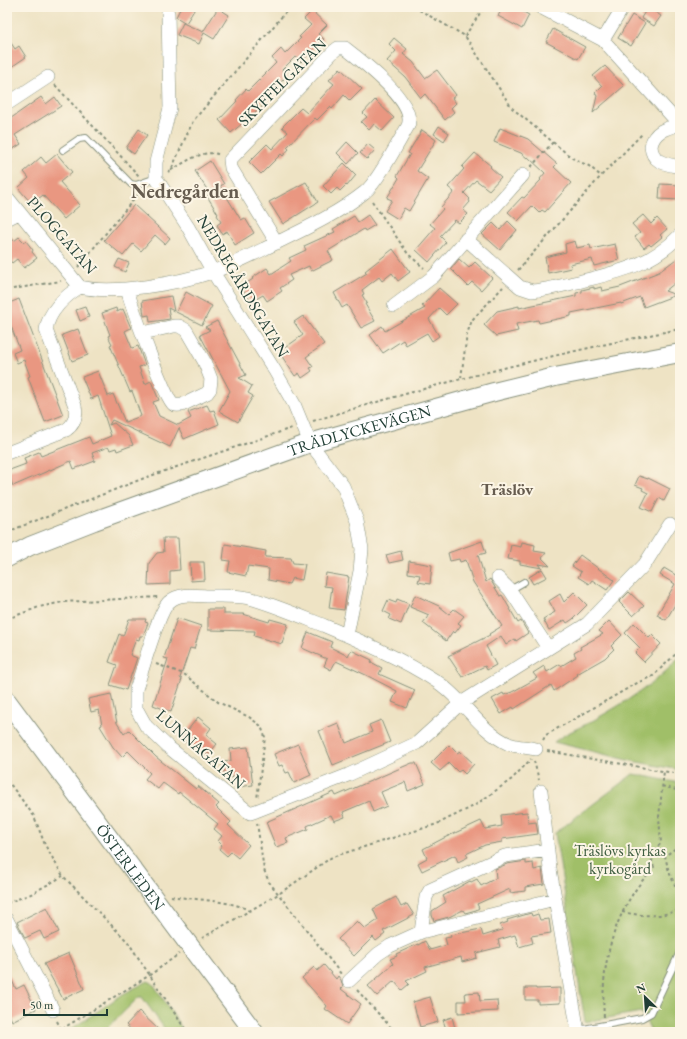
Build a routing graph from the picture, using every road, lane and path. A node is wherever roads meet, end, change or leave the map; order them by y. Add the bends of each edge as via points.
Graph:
1 (414, 7) edge
2 (484, 7) edge
3 (540, 7) edge
4 (623, 7) edge
5 (168, 9) edge
6 (465, 36) junction
7 (603, 40) junction
8 (48, 77) joint
9 (7, 104) edge
10 (680, 125) edge
11 (647, 129) dead end
12 (553, 142) junction
13 (63, 150) dead end
14 (229, 164) junction
15 (680, 167) edge
16 (171, 170) dead end
17 (523, 175) joint
18 (601, 176) junction
19 (156, 178) junction
20 (366, 192) junction
21 (7, 197) edge
22 (19, 213) junction
23 (7, 219) edge
24 (680, 234) edge
25 (466, 239) junction
26 (277, 243) junction
27 (213, 272) junction
28 (434, 276) junction
29 (511, 279) junction
30 (80, 286) junction
31 (127, 289) junction
32 (394, 306) dead end
33 (143, 333) junction
34 (680, 353) edge
35 (461, 378) dead end
36 (310, 443) junction
37 (7, 453) edge
38 (670, 524) dead end
39 (49, 540) junction
40 (7, 558) edge
41 (7, 566) edge
42 (498, 578) dead end
43 (524, 582) dead end
44 (510, 590) junction
45 (175, 597) junction
46 (7, 619) edge
47 (347, 635) junction
48 (548, 648) junction
49 (680, 650) edge
50 (145, 661) junction
51 (7, 701) edge
52 (461, 703) junction
53 (536, 749) junction
54 (664, 771) junction
55 (680, 774) edge
56 (7, 780) edge
57 (662, 786) junction
58 (541, 790) joint
59 (680, 791) edge
60 (256, 811) junction
61 (680, 845) edge
62 (548, 850) junction
63 (652, 854) junction
64 (665, 856) junction
65 (63, 876) junction
66 (166, 893) dead end
67 (280, 893) junction
68 (680, 896) edge
69 (556, 900) junction
70 (7, 903) edge
71 (680, 909) edge
72 (249, 911) junction
73 (622, 912) junction
74 (7, 920) edge
75 (421, 932) junction
76 (202, 938) dead end
77 (182, 952) dead end
78 (680, 952) edge
79 (150, 975) junction
80 (349, 981) junction
81 (53, 1010) dead end
82 (606, 1025) junction
83 (575, 1031) edge
84 (57, 1032) edge
85 (188, 1032) edge
86 (254, 1032) edge
87 (395, 1032) edge

1 - 6 path
2 - 6 path
3 - 7 street
4 - 7 street
5 - 19 street via 170,108 156,162
6 - 12 path via 512,108
7 - 10 street
8 - 9 street
8 - 19 path via 141,178
10 - 15 street via 658,133 651,146 656,160
11 - 18 path
12 - 17 path
12 - 18 path via 572,158 589,166
13 - 19 lane via 79,139 86,138 131,184 136,186
14 - 16 path via 219,154 212,152 202,154
14 - 20 street, SKYFFELGATAN via 240,149 334,51 342,47 390,88 404,105 410,118 408,126
14 - 26 street
17 - 25 street
18 - 29 path
19 - 27 street, NEDREGÅRDSGATAN
20 - 26 street, SKYFFELGATAN via 325,218
20 - 28 path via 408,254
21 - 22 street, PLOGGATAN
22 - 23 street
22 - 30 street, PLOGGATAN
24 - 29 street via 648,261 613,273 532,291 520,287
25 - 28 street
25 - 29 street
26 - 27 street, SKYFFELGATAN
27 - 31 street, PLOGGATAN
27 - 36 street, NEDREGÅRDSGATAN via 294,404
28 - 32 street
29 - 35 path via 472,320
30 - 31 street, PLOGGATAN via 94,290
30 - 37 street via 60,304 50,318 46,330 76,406 74,423 66,430
31 - 33 street
33 - 33 street via 165,392 173,405 182,405 207,393 211,384 209,372 186,330 174,326
34 - 36 street, TRÄDLYCKEVÄGEN via 555,377
36 - 39 street, TRÄDLYCKEVÄGEN via 108,515
36 - 47 street, NEDREGÅRDSGATAN via 343,486 357,521 362,549
38 - 48 street via 645,564 611,600 587,624
39 - 40 street, TRÄDLYCKEVÄGEN
39 - 41 street, TRÄDLYCKEVÄGEN
42 - 44 street
43 - 44 lane
44 - 48 street
45 - 46 path via 64,602 40,607
45 - 47 street via 192,595 247,598 290,611
45 - 50 street, LUNNAGATAN via 161,613
47 - 52 street via 436,681
48 - 52 street
49 - 53 path via 653,676 546,735
50 - 60 street, LUNNAGATAN via 135,699 142,720 167,746 250,813
50 - 60 path via 184,674 218,702 249,717 261,726 265,737
51 - 86 street, ÖSTERLEDEN
52 - 53 street via 497,737 511,744
52 - 60 street via 409,749
53 - 54 path
54 - 55 path
54 - 57 path
56 - 65 path via 34,816 45,845
57 - 59 path
57 - 63 path via 659,817 661,843 655,847
58 - 62 street
58 - 67 path via 533,756 512,779 474,806 438,824 332,857
60 - 67 path via 264,870 269,882
61 - 64 path
62 - 69 street
62 - 75 street via 505,856 430,890 426,897
63 - 64 path
63 - 73 path via 654,866 634,890
64 - 68 path via 668,872
65 - 70 path via 31,894
65 - 79 path via 128,942
66 - 72 path via 171,896 246,908
67 - 72 path
67 - 80 path via 338,972
69 - 75 street
69 - 83 street
71 - 73 path via 657,916
72 - 76 path
73 - 82 path via 611,941 604,972
74 - 81 street
75 - 80 street via 378,954
77 - 79 path
78 - 82 lane via 651,1013 642,1018
79 - 84 path
79 - 85 path
80 - 87 path
82 - 83 lane

